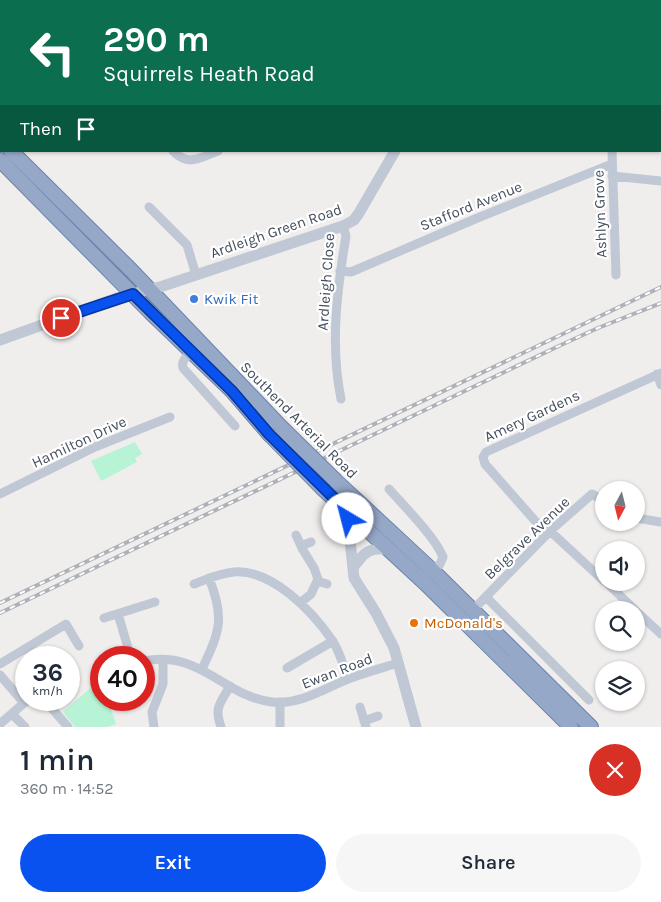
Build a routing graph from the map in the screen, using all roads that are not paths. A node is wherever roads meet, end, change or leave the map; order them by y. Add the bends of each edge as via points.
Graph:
1 (12, 152) edge
2 (174, 152) edge
3 (215, 152) edge
4 (394, 152) edge
5 (612, 152) edge
6 (0, 160) edge
7 (612, 164) junction
8 (612, 176) junction
9 (661, 181) edge
10 (149, 207) dead end
11 (343, 226) junction
12 (109, 249) junction
13 (340, 270) junction
14 (196, 275) junction
15 (616, 275) dead end
16 (149, 290) junction
17 (133, 294) junction
18 (176, 336) junction
19 (0, 340) edge
20 (192, 352) junction
21 (659, 373) edge
22 (661, 385) edge
23 (341, 399) dead end
24 (170, 417) dead end
25 (236, 426) dead end
26 (389, 489) dead end
27 (0, 494) edge
28 (595, 496) edge
29 (347, 511) junction
30 (645, 519) edge
31 (661, 522) edge
32 (550, 531) junction
33 (296, 535) dead end
34 (311, 542) dead end
35 (301, 546) junction
36 (389, 550) junction
37 (353, 568) junction
38 (433, 571) junction
39 (595, 573) edge
40 (209, 578) junction
41 (317, 581) junction
42 (194, 584) dead end
43 (327, 584) dead end
44 (615, 591) edge
45 (486, 597) junction
46 (626, 601) edge
47 (155, 602) dead end
48 (300, 603) junction
49 (473, 610) junction
50 (118, 614) junction
51 (104, 618) dead end
52 (645, 619) edge
53 (661, 634) edge
54 (333, 641) junction
55 (30, 646) edge
56 (79, 646) dead end
57 (127, 646) edge
58 (15, 655) edge
59 (155, 661) edge
60 (163, 661) junction
61 (398, 663) junction
62 (0, 664) edge
63 (287, 668) dead end
64 (202, 669) junction
65 (0, 675) edge
66 (348, 679) junction
67 (230, 686) junction
68 (15, 689) edge
69 (589, 700) dead end
70 (280, 702) junction
71 (360, 707) dead end
72 (15, 711) edge
73 (54, 711) edge
74 (12, 714) junction
75 (378, 716) dead end
76 (0, 724) edge
77 (365, 724) edge
78 (26, 727) edge
79 (68, 727) edge
80 (154, 727) edge
81 (222, 727) edge
82 (280, 727) edge
83 (416, 727) edge
84 (571, 727) edge
85 (591, 727) edge

1 - 12 highway, Southend Arterial Road
2 - 3 street via 190,161
4 - 11 street, Ardleigh Green Road via 354,220
5 - 7 street, Ashlyn Grove
6 - 17 highway, Southend Arterial Road
7 - 8 street, Ashlyn Grove
7 - 13 street, Stafford Avenue via 350,272
8 - 9 street
8 - 15 street, Ashlyn Grove
10 - 14 street via 187,245
11 - 13 street, Ardleigh Close via 346,236
11 - 14 street, Ardleigh Green Road
12 - 16 highway, Southend Arterial Road
12 - 17 highway via 111,259 134,284
13 - 23 street, Ardleigh Close via 336,301 336,359
14 - 16 street, Ardleigh Green Road
16 - 17 street, Ardleigh Green Road
16 - 18 highway via 148,299 170,322
16 - 38 highway, Southend Arterial Road, bridge via 282,428
17 - 18 highway, Southend Arterial Road
17 - 19 street, Ardleigh Green Road
18 - 20 highway, Southend Arterial Road
20 - 25 street via 183,360 183,368
20 - 29 highway, Southend Arterial Road, bridge
21 - 22 street
21 - 32 street, Amery Gardens via 486,452 482,457 531,517
24 - 27 street, Hamilton Drive via 95,447
26 - 38 street via 441,551 443,557
28 - 32 street, Belgrave Avenue via 592,494
29 - 36 highway, Southend Arterial Road
29 - 37 street
30 - 31 street
32 - 39 street
32 - 45 street, Belgrave Avenue
33 - 35 street
34 - 35 street
35 - 41 street via 314,568
36 - 37 street via 371,550
36 - 84 highway, Southend Arterial Road
37 - 61 street via 354,578 376,613
38 - 49 highway, Southend Arterial Road
40 - 42 street
40 - 48 street via 235,572 258,575 282,587
40 - 64 street via 218,605 219,622
41 - 43 street
41 - 48 street via 311,594
44 - 46 street
45 - 49 street, Belgrave Avenue
45 - 69 street
47 - 50 street
48 - 54 street
49 - 85 highway, Southend Arterial Road
50 - 51 street
50 - 57 street
52 - 53 street
54 - 63 street
54 - 66 street
55 - 56 street via 66,624
58 - 62 street
59 - 60 street, Ewan Road
60 - 64 street, Ewan Road via 174,660
60 - 80 street via 163,684 152,712
61 - 66 street, Ewan Road
61 - 83 street
64 - 67 street, Ewan Road
65 - 68 street
66 - 70 street, Ewan Road via 302,699
67 - 70 street, Ewan Road via 248,696
67 - 81 street via 218,708
70 - 82 street
71 - 77 street
72 - 74 street
73 - 79 street
74 - 76 street
74 - 78 street
75 - 77 street

